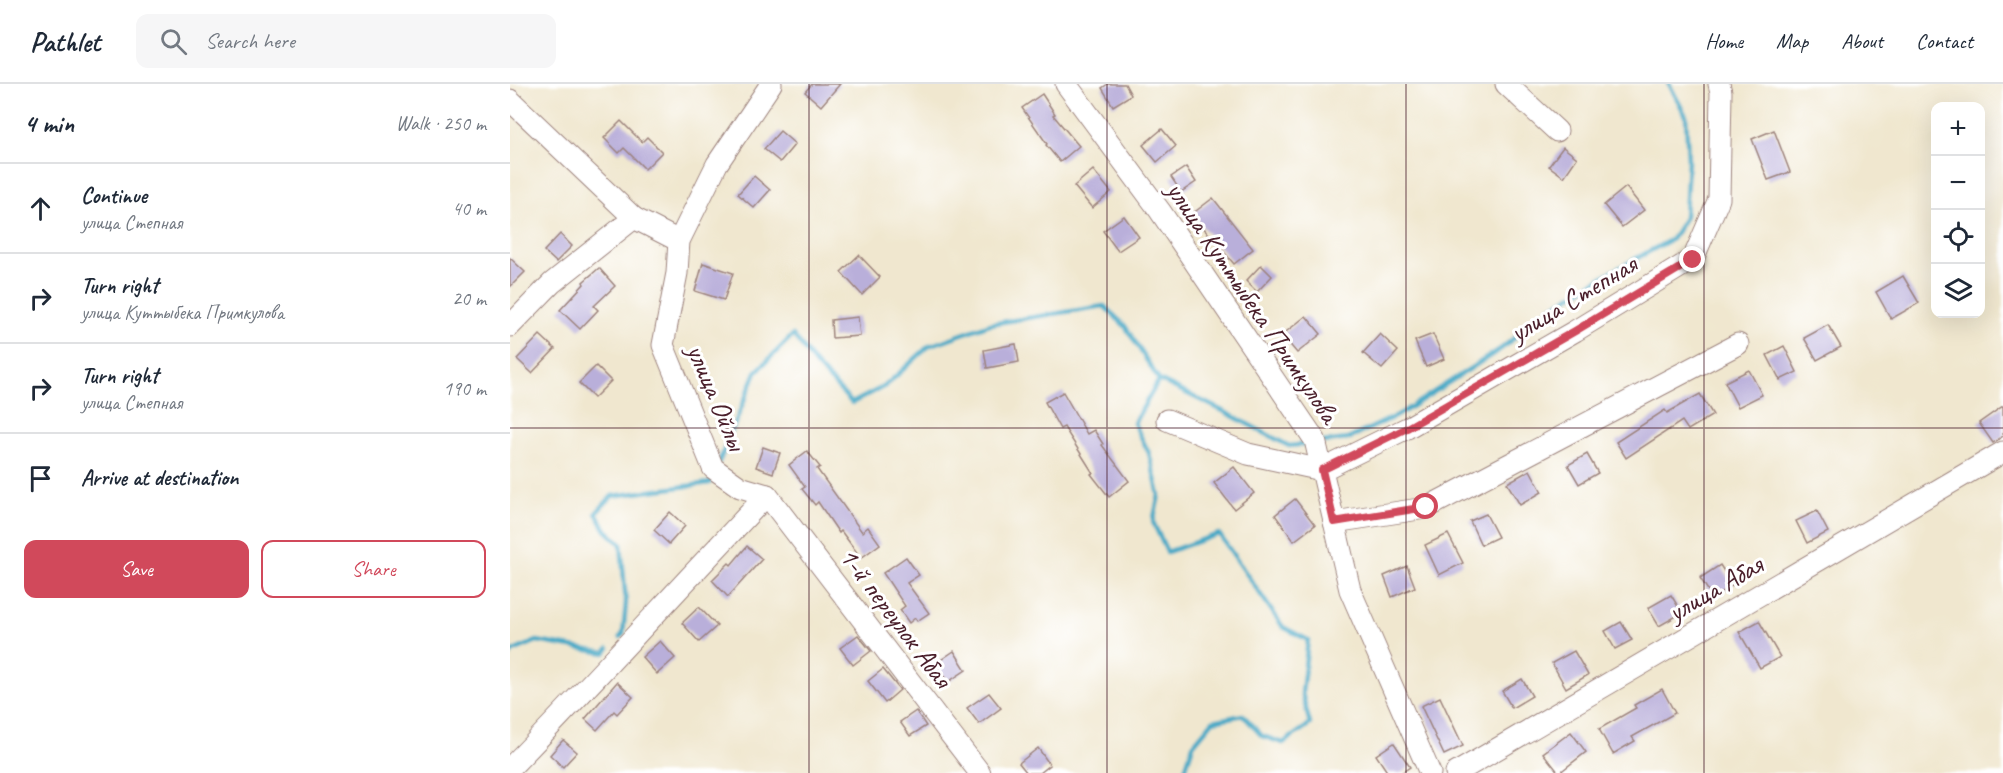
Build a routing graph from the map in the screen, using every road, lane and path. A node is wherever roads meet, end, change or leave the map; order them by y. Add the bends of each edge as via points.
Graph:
1 (771, 84) edge
2 (1066, 84) edge
3 (1506, 84) edge
4 (1719, 84) edge
5 (510, 100) edge
6 (1557, 131) dead end
7 (634, 218) junction
8 (679, 241) junction
9 (510, 326) edge
10 (1738, 344) dead end
11 (1167, 420) dead end
12 (2003, 452) edge
13 (1322, 470) junction
14 (767, 495) junction
15 (1334, 522) junction
16 (510, 768) edge
17 (980, 773) edge
18 (1430, 773) edge
19 (1456, 773) edge

1 - 8 street, улица Ойлы via 717,164
2 - 13 street, улица Куттыбека Примкулова via 1160,211 1315,440
3 - 6 street
4 - 13 street, улица Степная via 1719,199 1693,260 1407,428
5 - 7 street
7 - 8 street
7 - 9 street via 552,283
8 - 14 street, улица Ойлы via 663,345 713,468 740,487
10 - 15 street via 1426,507
11 - 13 street via 1248,454
12 - 19 street, улица Абая
13 - 15 street, улица Куттыбека Примкулова
14 - 16 street
14 - 17 street, 1-й переулок Абая
15 - 18 street, улица Куттыбека Примкулова via 1350,590

